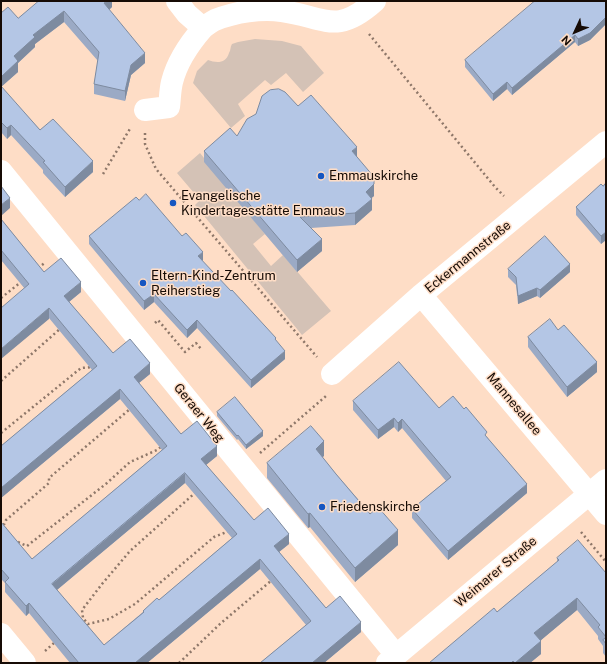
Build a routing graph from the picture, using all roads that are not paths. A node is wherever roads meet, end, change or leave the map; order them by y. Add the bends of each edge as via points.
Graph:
1 (177, 1) edge
2 (375, 1) edge
3 (202, 28) junction
4 (145, 110) road end
5 (606, 142) edge
6 (1, 171) edge
7 (421, 295) junction
8 (332, 374) road end
9 (606, 480) edge
10 (589, 494) junction
11 (606, 514) edge
12 (1, 634) edge
13 (392, 659) edge
14 (25, 663) edge

1 - 3 street
2 - 3 street via 355,17 346,20 333,22 267,10 239,13 215,20
3 - 4 street via 181,59 172,82 169,108
5 - 7 street, Eckermannstraße
6 - 13 street, Geraer Weg via 243,467
7 - 8 street, Eckermannstraße
7 - 10 street, Mannesallee
9 - 10 street, Weimarer Straße
10 - 11 street, Mannesallee
10 - 13 street, Weimarer Straße
12 - 14 street

